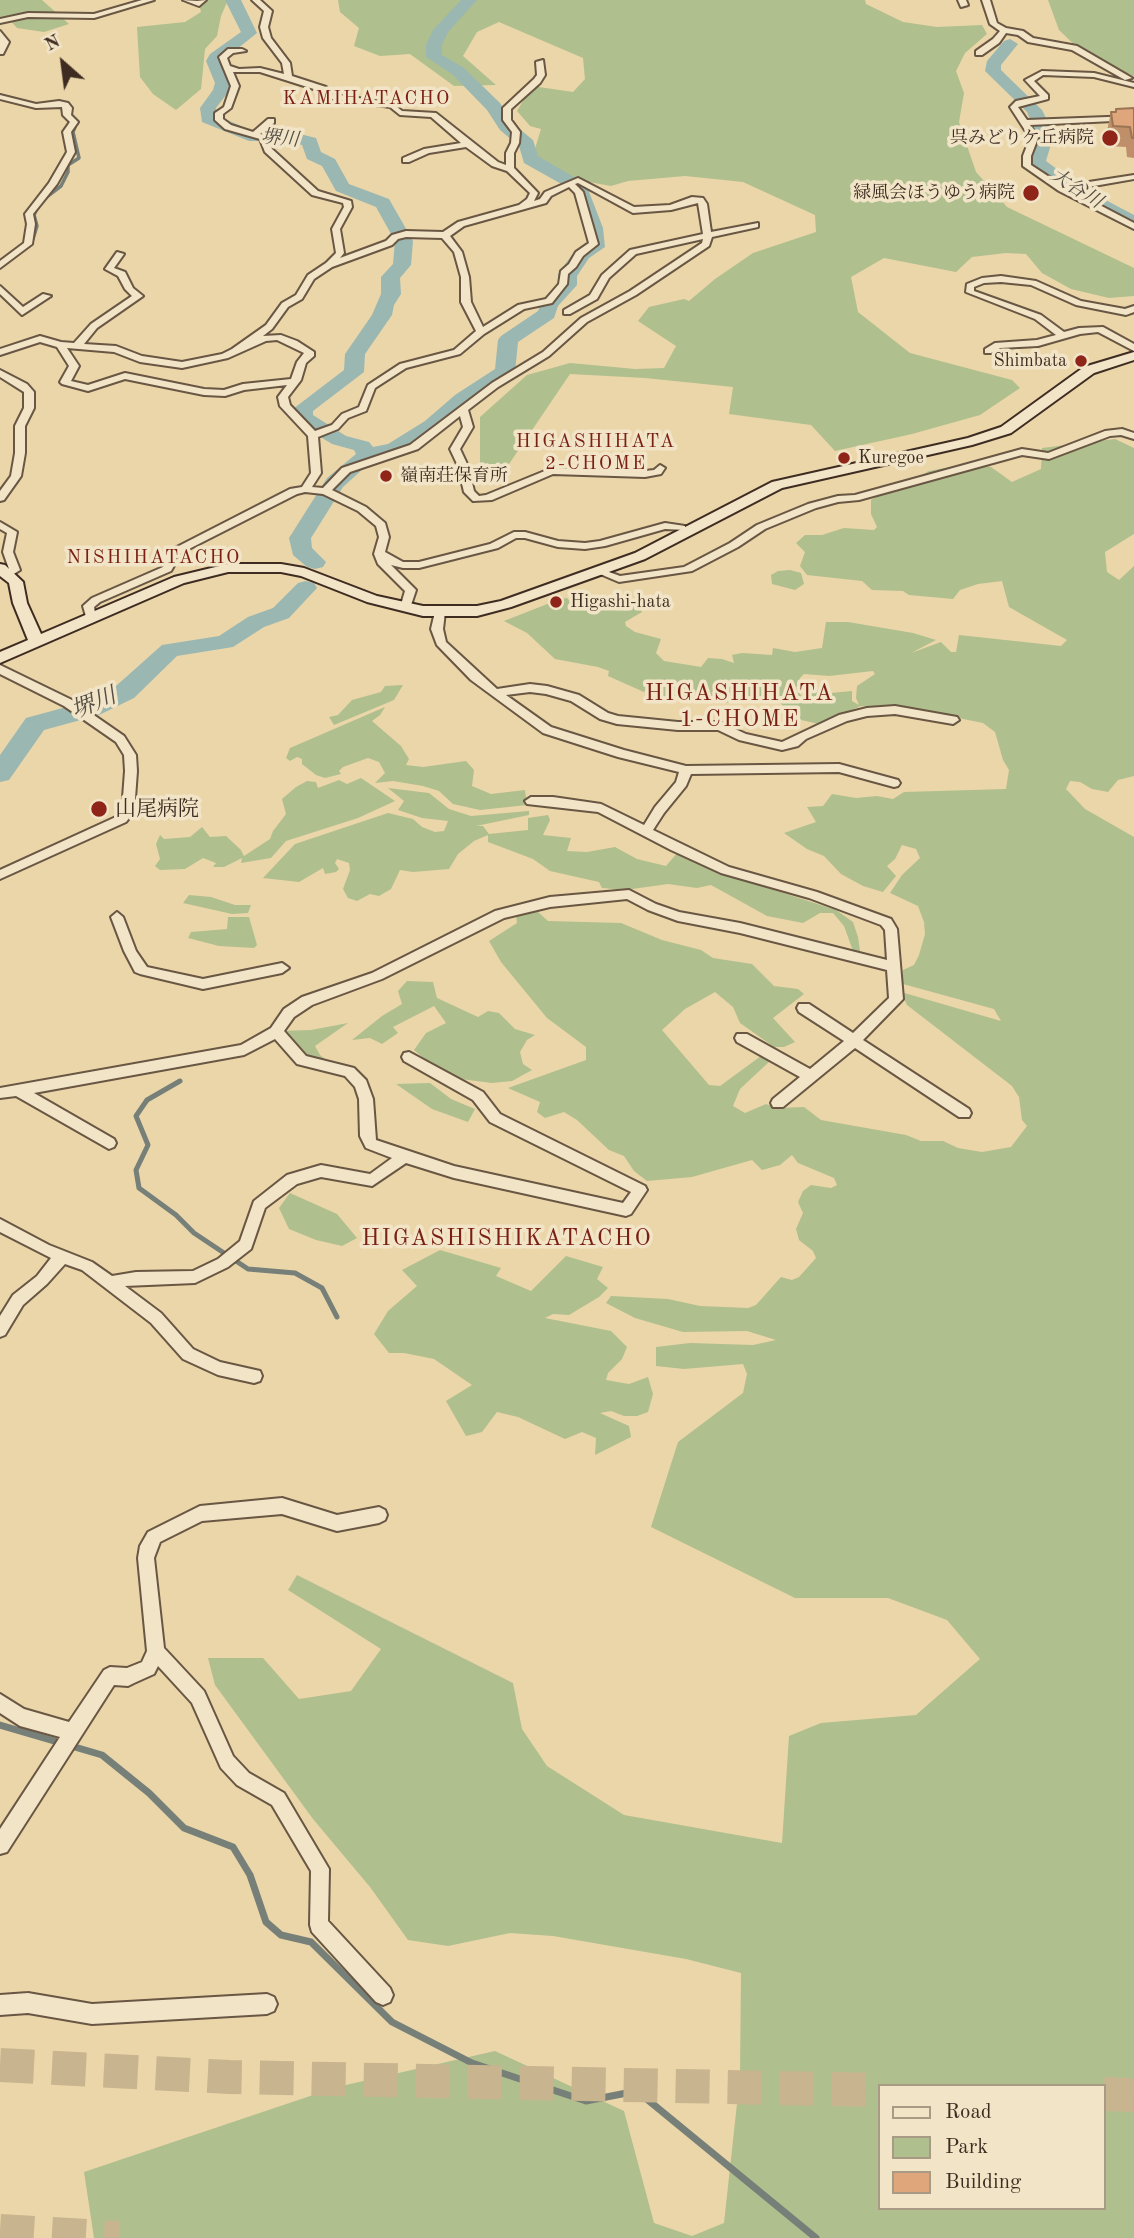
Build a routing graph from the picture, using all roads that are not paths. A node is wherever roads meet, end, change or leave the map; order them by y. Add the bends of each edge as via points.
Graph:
1 (110, 0) edge
2 (150, 0) edge
3 (187, 0) edge
4 (202, 0) edge
5 (256, 0) edge
6 (986, 0) edge
7 (120, 8) junction
8 (0, 11) edge
9 (28, 15) junction
10 (0, 21) edge
11 (1004, 30) junction
12 (0, 33) edge
13 (242, 51) dead end
14 (0, 52) edge
15 (979, 53) dead end
16 (540, 62) dead end
17 (227, 67) junction
18 (288, 77) junction
19 (1133, 82) edge
20 (0, 97) edge
21 (1134, 118) edge
22 (271, 121) dead end
23 (1024, 123) junction
24 (256, 133) junction
25 (468, 145) junction
26 (405, 160) dead end
27 (510, 169) junction
28 (1134, 177) edge
29 (570, 184) junction
30 (1062, 189) junction
31 (522, 206) junction
32 (755, 225) dead end
33 (1134, 226) edge
34 (708, 234) junction
35 (445, 235) junction
36 (120, 254) dead end
37 (0, 264) edge
38 (329, 265) junction
39 (0, 282) edge
40 (0, 289) edge
41 (46, 296) dead end
42 (549, 301) junction
43 (1134, 309) edge
44 (567, 312) junction
45 (584, 320) junction
46 (481, 332) junction
47 (1062, 335) junction
48 (60, 345) junction
49 (77, 346) junction
50 (1134, 348) edge
51 (237, 349) junction
52 (988, 351) dead end
53 (0, 352) edge
54 (1134, 356) edge
55 (0, 373) edge
56 (293, 382) junction
57 (463, 409) junction
58 (313, 435) junction
59 (1134, 436) edge
60 (660, 468) dead end
61 (305, 489) junction
62 (325, 491) junction
63 (0, 498) edge
64 (0, 525) edge
65 (681, 528) junction
66 (382, 543) junction
67 (640, 556) junction
68 (5, 571) edge
69 (598, 571) junction
70 (405, 608) junction
71 (440, 612) junction
72 (91, 618) junction
73 (37, 642) junction
74 (0, 658) edge
75 (0, 669) edge
76 (495, 693) junction
77 (953, 720) dead end
78 (686, 770) junction
79 (894, 783) dead end
80 (531, 801) dead end
81 (647, 831) junction
82 (0, 875) edge
83 (117, 917) dead end
84 (894, 967) junction
85 (282, 968) dead end
86 (804, 1008) dead end
87 (276, 1032) junction
88 (742, 1038) dead end
89 (854, 1041) junction
90 (409, 1057) dead end
91 (810, 1076) junction
92 (19, 1091) junction
93 (0, 1093) edge
94 (778, 1103) dead end
95 (964, 1114) dead end
96 (109, 1143) dead end
97 (404, 1157) junction
98 (0, 1225) edge
99 (61, 1256) junction
100 (110, 1283) junction
101 (0, 1330) edge
102 (254, 1376) dead end
103 (379, 1515) dead end
104 (156, 1652) junction
105 (0, 1703) edge
106 (72, 1732) junction
107 (0, 1845) edge
108 (383, 1996) dead end
109 (267, 2004) dead end
110 (0, 2005) edge

1 - 7 street
2 - 7 street
3 - 4 street via 199,4
5 - 18 street via 268,10 267,38 285,63
6 - 11 street via 994,24
7 - 9 street via 94,16
8 - 9 street
9 - 10 street
11 - 15 street
11 - 19 street via 1074,48
12 - 14 street via 5,43
13 - 17 street via 223,57
16 - 27 street via 537,81 507,108 507,120 516,132
17 - 18 street
17 - 24 street via 235,86 219,120
18 - 25 street via 323,89 329,96 392,105 400,113 433,115
19 - 23 street via 1054,72 1032,76 1030,84 1045,97 1014,107
20 - 37 street via 36,106 65,105 74,122 67,132 71,152 29,214 29,244
21 - 23 street
22 - 24 street
23 - 30 street via 1034,138 1027,166
24 - 38 street via 315,193 347,201 336,229 340,253
25 - 26 street via 427,151
25 - 27 street
27 - 31 street via 534,193
28 - 30 street
29 - 31 street via 543,201
29 - 34 street via 583,180 633,210 700,200
29 - 42 street via 579,192 594,244 579,254
30 - 33 street
31 - 35 street via 461,224
32 - 34 street
34 - 44 street via 633,252 605,277 594,297
34 - 45 street via 706,244 672,269
35 - 38 street via 406,234
35 - 46 street via 458,252 466,302
36 - 49 street via 109,270 122,274 138,296 94,327
37 - 39 street
38 - 51 street via 311,277 299,297 285,305 269,327
40 - 41 street via 22,312
42 - 44 street
42 - 46 street via 521,307
43 - 47 street via 1126,312 1079,303 1033,283 1002,279 970,286 970,292 1038,317
44 - 45 street
45 - 57 street via 547,354
46 - 58 street via 457,352 403,366 371,387 363,409
47 - 50 street via 1100,329
47 - 52 street via 1038,343 998,345
48 - 49 street
48 - 53 street via 40,339
48 - 56 street via 74,366 65,382 88,388 125,376 225,393
49 - 51 street via 116,349 140,359 182,365
50 - 65 street via 1086,362 998,423 781,475 750,487
51 - 56 street via 278,337 309,352
54 - 67 street via 1089,370 1006,430 777,485
55 - 63 street via 24,386 29,408 20,426 16,476
56 - 58 street via 283,397 285,406
57 - 60 street via 468,427 455,449 469,492 477,499 551,471 645,474
57 - 62 street via 414,447 346,470
58 - 61 street via 316,473
59 - 69 street via 1108,433 1049,456 1022,452 812,506 761,527 688,569 619,579
61 - 62 street
61 - 72 street via 174,552 167,569 88,606
62 - 66 street via 373,517 381,525
64 - 68 street via 12,532 8,552 15,570
65 - 66 street via 654,528 585,545 514,535 494,546 419,565 392,562
65 - 67 street
66 - 70 street via 382,562 411,590
67 - 69 street
68 - 73 street via 16,582
69 - 71 street via 506,604
70 - 71 street
70 - 72 street via 304,572 256,567 228,568 179,580
71 - 76 street via 437,629 441,643
72 - 73 street
73 - 74 street
75 - 82 street via 68,703 120,739 130,755 131,771 128,812 122,819
76 - 77 street via 547,690 575,698 617,720 720,726 782,746 867,712 895,710
76 - 78 street via 547,730
78 - 79 street via 839,768
78 - 81 street via 682,783
80 - 81 street via 601,808
81 - 84 street via 725,870 886,922 891,929
83 - 85 street via 130,951 145,971 203,984
84 - 87 street via 678,916 629,894 599,896 500,914 377,976 307,1001 289,1013
84 - 89 street via 896,999
86 - 89 street
87 - 92 street via 244,1049
87 - 97 street via 302,1060 349,1072 366,1099 371,1144
88 - 91 street
89 - 91 street
89 - 95 street
90 - 97 street via 478,1096 495,1118 639,1190 626,1210
91 - 94 street
92 - 93 street
92 - 96 street
97 - 100 street via 372,1180 321,1171 292,1180 258,1205 246,1245 195,1277
98 - 99 street
99 - 100 street via 87,1266
99 - 101 street via 18,1300
100 - 102 street via 156,1318 188,1354 218,1368
103 - 104 street via 337,1523 282,1506 200,1514 154,1537 146,1558
104 - 106 street via 148,1668 128,1677 110,1676
104 - 108 street via 198,1697 227,1762 243,1779 278,1799 320,1869 318,1925
105 - 106 street via 20,1717
106 - 107 street
109 - 110 street via 92,2014 28,2003

